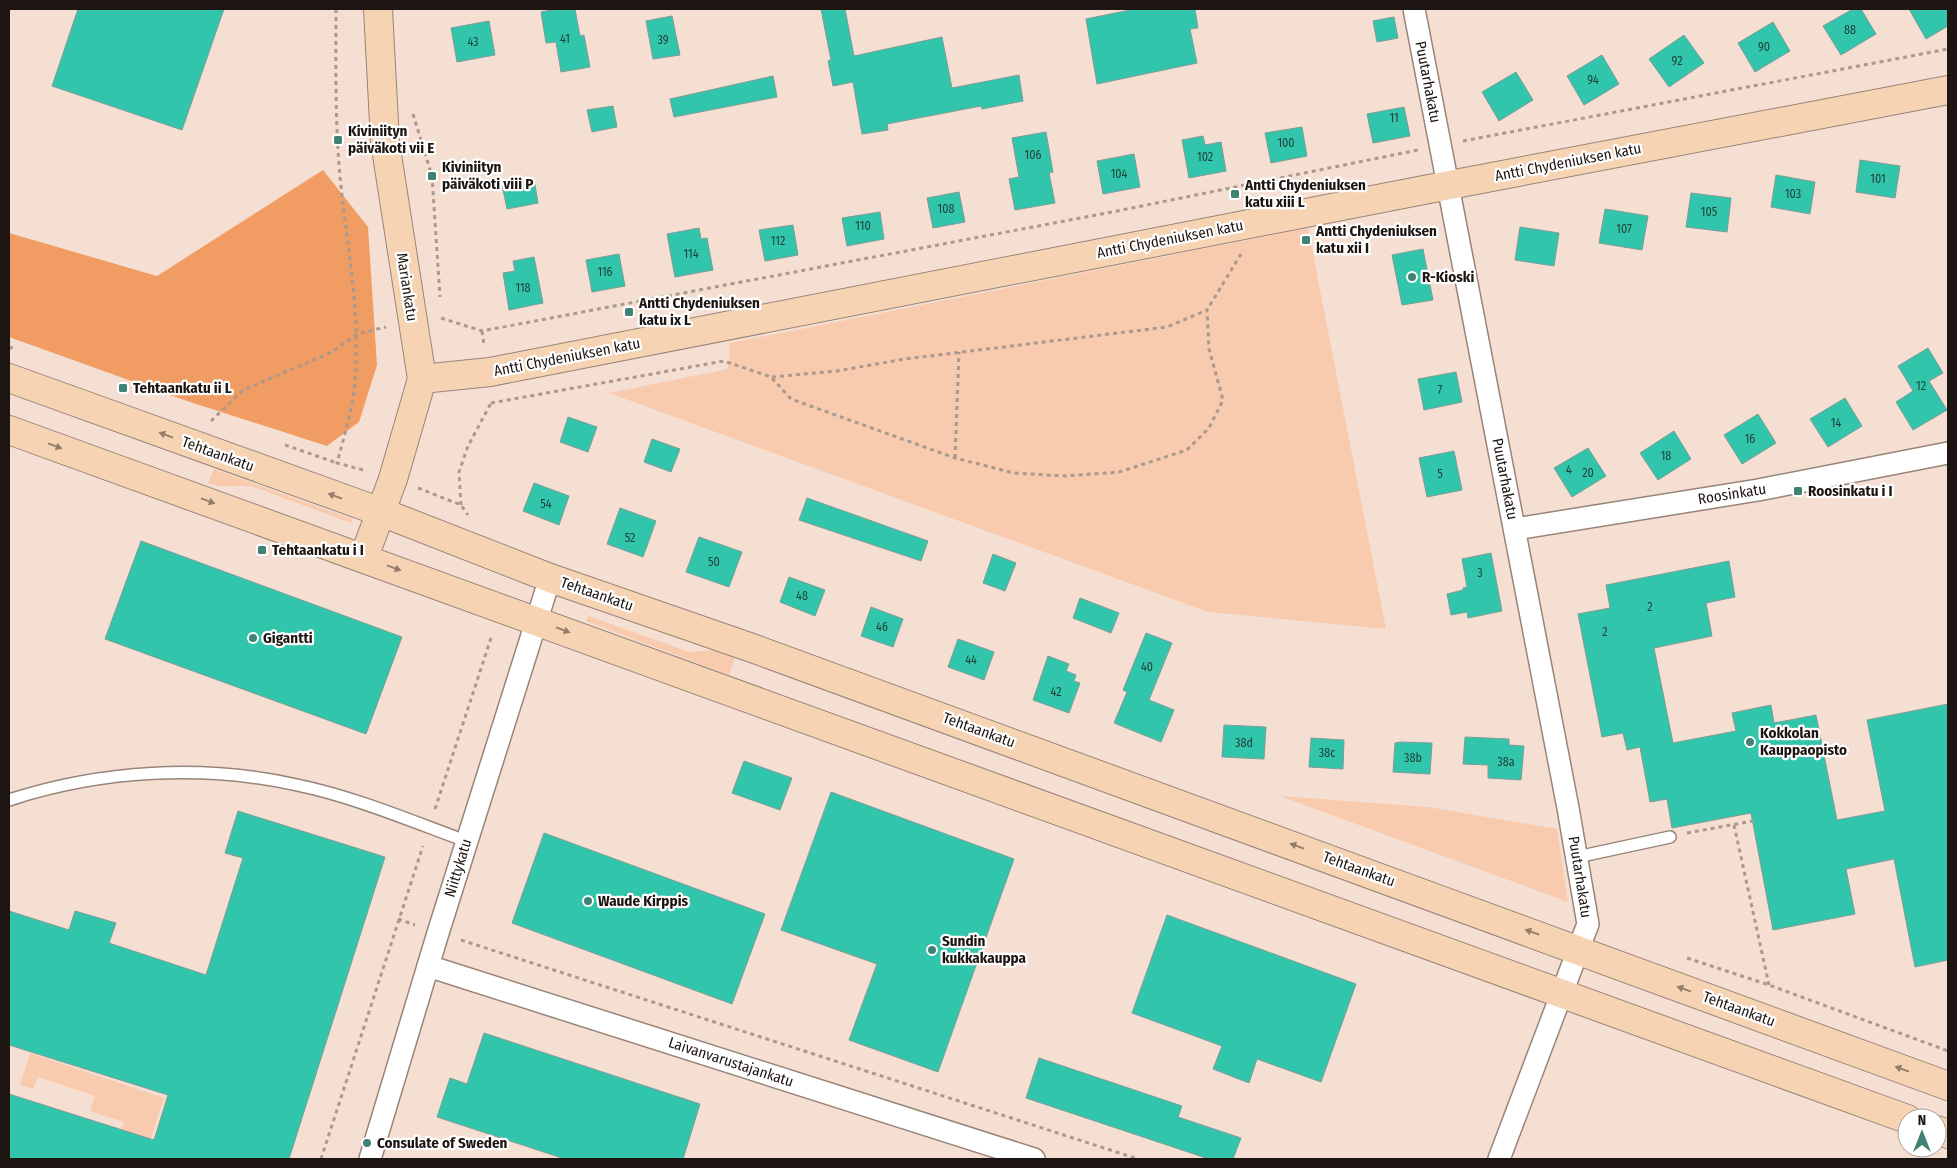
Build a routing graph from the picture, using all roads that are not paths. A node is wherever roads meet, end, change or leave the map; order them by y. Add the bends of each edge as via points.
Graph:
1 (378, 9) edge
2 (1414, 9) edge
3 (1948, 90) edge
4 (1448, 185) junction
5 (9, 378) edge
6 (422, 379) junction
7 (9, 430) edge
8 (1948, 454) edge
9 (381, 512) junction
10 (1515, 529) junction
11 (364, 557) junction
12 (550, 578) junction
13 (536, 620) junction
14 (9, 800) edge
15 (1670, 837) road end
16 (466, 841) junction
17 (1577, 857) junction
18 (1579, 949) junction
19 (428, 966) junction
20 (1563, 993) junction
21 (1948, 1086) edge
22 (1897, 1115) edge
23 (370, 1159) edge
24 (1034, 1159) edge
25 (1499, 1159) edge

1 - 6 main road, Mariankatu via 385,142
2 - 4 street, Puutarhakatu
3 - 4 main road, Antti Chydeniuksen katu
4 - 6 main road, Antti Chydeniuksen katu via 490,372
4 - 10 street, Puutarhakatu
9 -> 5 main road, Tehtaankatu
6 - 9 main road, Mariankatu
7 -> 11 main road
8 - 10 street, Roosinkatu via 1758,490
9 - 11 main road, Mariankatu
9 - 12 main road, Tehtaankatu
10 - 17 street, Puutarhakatu
11 -> 13 main road
12 - 13 street, Niittykatu
18 -> 12 main road, Tehtaankatu via 761,651
13 - 16 street, Niittykatu
13 -> 20 main road
14 - 16 lane via 43,789 128,775 172,772 251,777 345,797
15 - 17 lane
16 - 19 street, Niittykatu
17 - 18 street, Puutarhakatu via 1588,924
18 - 20 street, Puutarhakatu
21 -> 18 main road, Tehtaankatu
19 - 23 street, Niittykatu
19 - 24 street, Laivanvarustajankatu
20 - 22 main road
20 - 25 street, Puutarhakatu

